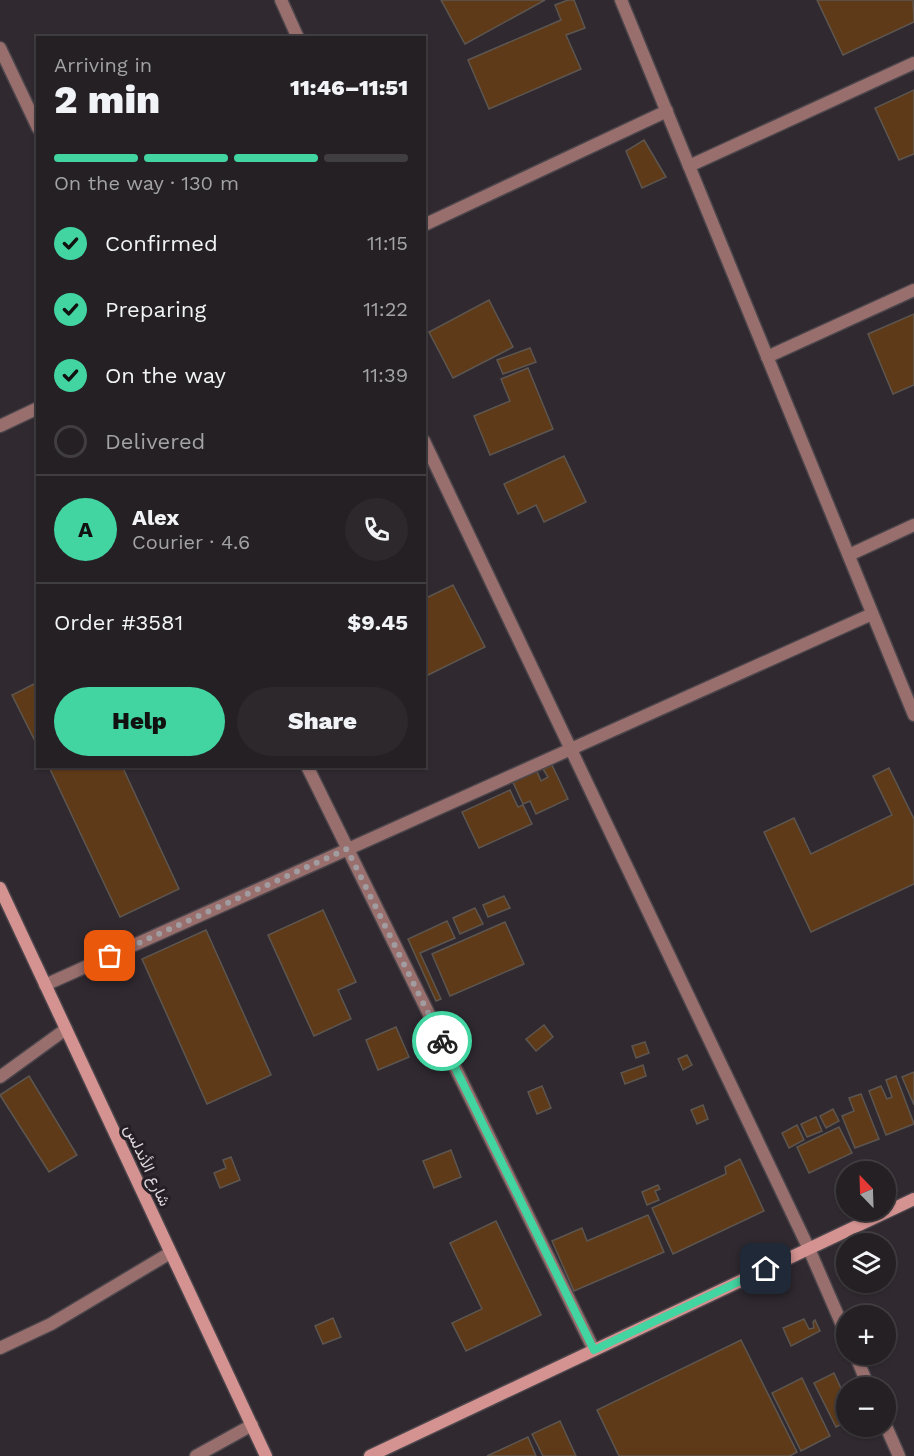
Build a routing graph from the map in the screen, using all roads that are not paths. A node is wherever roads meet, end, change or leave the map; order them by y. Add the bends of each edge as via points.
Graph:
1 (281, 0) edge
2 (621, 0) edge
3 (297, 36) edge
4 (0, 48) edge
5 (914, 63) edge
6 (667, 111) junction
7 (36, 125) edge
8 (689, 166) junction
9 (426, 224) edge
10 (914, 290) edge
11 (767, 357) junction
12 (36, 409) edge
13 (0, 426) edge
14 (426, 445) edge
15 (914, 525) edge
16 (849, 555) junction
17 (872, 614) junction
18 (914, 715) edge
19 (570, 749) junction
20 (308, 768) edge
21 (347, 849) junction
22 (0, 888) edge
23 (45, 985) junction
24 (66, 1029) junction
25 (0, 1077) edge
26 (914, 1199) edge
27 (809, 1249) junction
28 (170, 1253) junction
29 (836, 1311) edge
30 (0, 1348) edge
31 (594, 1350) junction
32 (252, 1425) junction
33 (891, 1437) edge
34 (196, 1456) edge
35 (266, 1456) edge
36 (370, 1456) edge
37 (899, 1456) edge

1 - 3 street
2 - 6 street
4 - 7 street
5 - 8 street
6 - 8 street
6 - 9 street
8 - 11 street
10 - 11 street
11 - 16 street
12 - 13 street
14 - 19 street
15 - 16 street
16 - 17 street
17 - 18 street
17 - 19 street
19 - 21 street
19 - 27 street
20 - 21 street
21 - 23 street
21 - 31 street
22 - 23 main road, شارع الأندلس
23 - 24 main road, شارع الأندلس
24 - 25 street
24 - 28 main road, شارع الأندلس
26 - 27 main road
27 - 29 street
27 - 31 main road
28 - 30 street via 51,1324
28 - 32 main road, شارع الأندلس
31 - 36 main road
32 - 34 street
32 - 35 main road, شارع الأندلس
33 - 37 street

